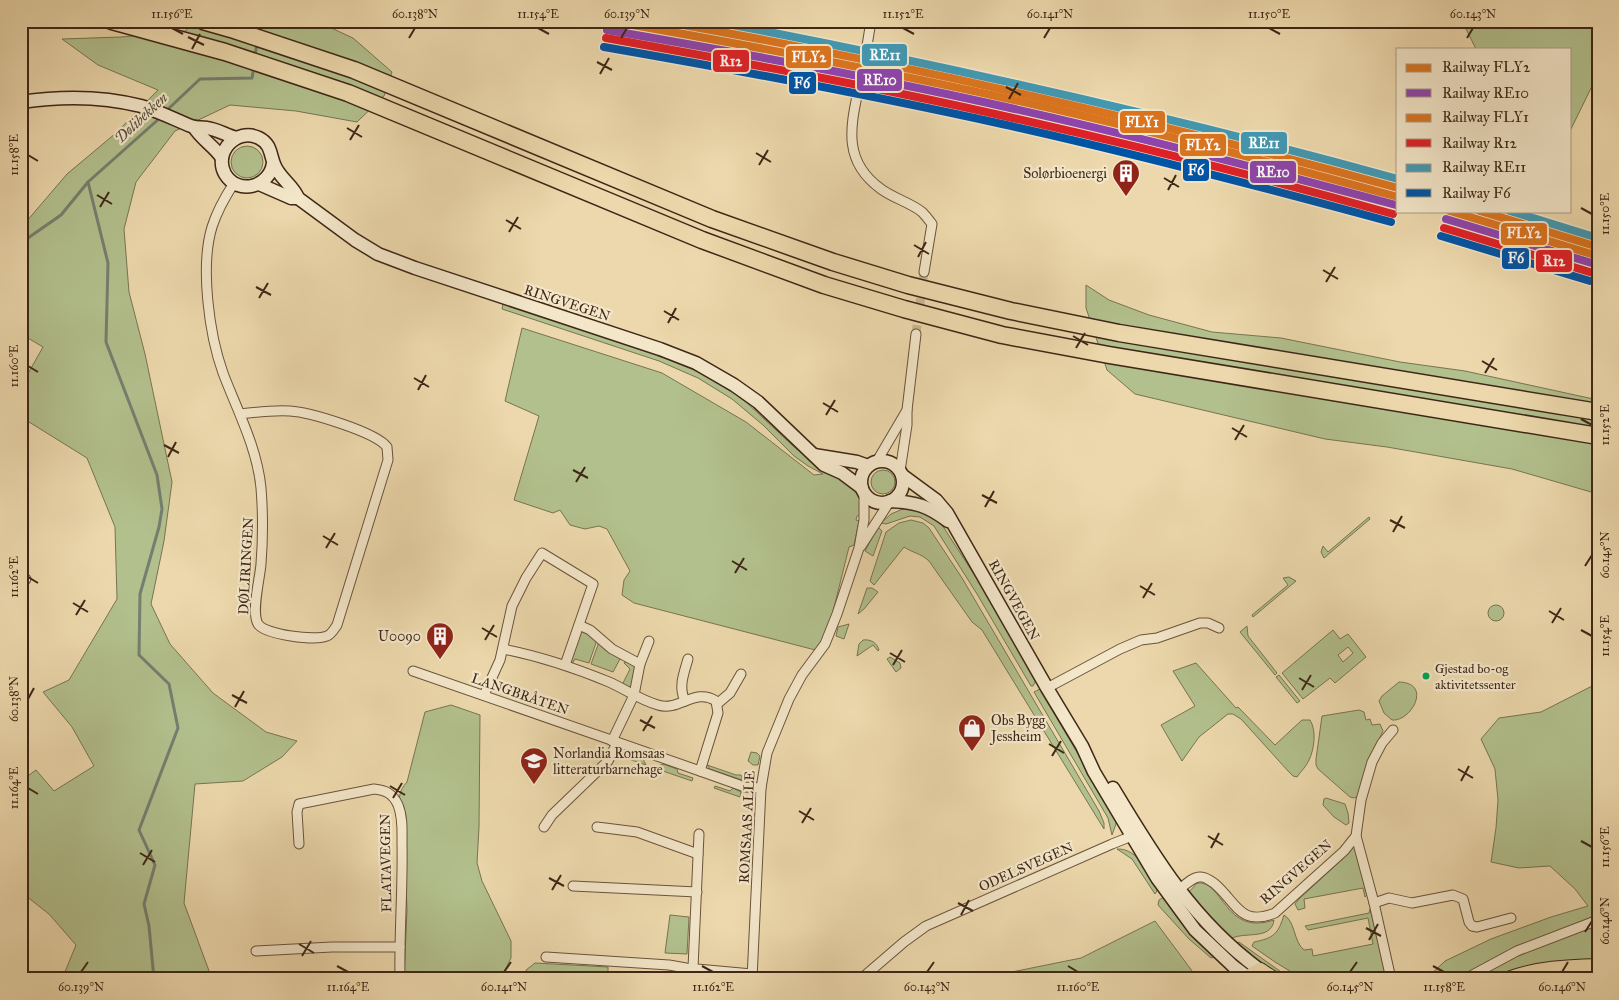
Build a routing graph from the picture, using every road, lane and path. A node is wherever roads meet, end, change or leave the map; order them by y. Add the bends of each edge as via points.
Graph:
1 (112, 21) edge
2 (203, 21) edge
3 (871, 21) edge
4 (866, 52) tunnel mouth
5 (861, 76) tunnel mouth
6 (21, 102) edge
7 (194, 127) junction
8 (236, 138) junction
9 (222, 158) junction
10 (273, 163) junction
11 (234, 183) junction
12 (259, 184) junction
13 (298, 198) junction
14 (924, 272) tunnel mouth
15 (916, 334) tunnel mouth
16 (907, 410) junction
17 (1598, 412) edge
18 (240, 414) junction
19 (1598, 436) edge
20 (814, 455) junction
21 (872, 464) junction
22 (901, 473) junction
23 (863, 491) junction
24 (890, 501) junction
25 (956, 526) junction
26 (860, 548) junction
27 (21, 576) edge
28 (21, 586) edge
29 (579, 625) junction
30 (1219, 628) dead end
31 (648, 641) dead end
32 (503, 649) junction
33 (688, 659) dead end
34 (640, 664) junction
35 (565, 665) junction
36 (414, 671) dead end
37 (741, 674) dead end
38 (1047, 688) junction
39 (484, 695) junction
40 (634, 695) junction
41 (685, 701) junction
42 (717, 704) junction
43 (1394, 730) dead end
44 (615, 742) junction
45 (1082, 746) junction
46 (700, 772) junction
47 (761, 788) junction
48 (597, 827) dead end
49 (544, 828) dead end
50 (699, 834) dead end
51 (1132, 836) junction
52 (1356, 836) junction
53 (299, 844) dead end
54 (698, 854) junction
55 (573, 886) dead end
56 (697, 892) junction
57 (1175, 893) junction
58 (1374, 903) junction
59 (1512, 918) dead end
60 (1598, 920) edge
61 (400, 947) junction
62 (256, 951) dead end
63 (546, 957) dead end
64 (1598, 966) edge
65 (693, 968) junction
66 (1568, 972) edge
67 (752, 976) edge
68 (1252, 976) edge
69 (400, 979) edge
70 (860, 979) edge
71 (1274, 979) edge
72 (1391, 979) edge
73 (1466, 979) edge
74 (1508, 979) edge

1 - 19 highway via 225,52 348,93 702,240 824,285 904,309 1002,335 1109,355
2 - 17 highway via 354,70 712,218 908,285 1011,311 1119,333
3 - 4 street
5 - 14 street via 851,133 854,154 861,170 880,189 921,211 932,224
6 - 7 main road via 48,98 111,100 162,113
7 - 8 main road via 208,128
7 - 9 main road
8 - 9 main road via 228,145
8 - 10 main road via 249,136 262,140 271,150
9 - 11 main road via 223,170
10 - 12 main road via 269,176
10 - 13 main road, RINGVEGEN
11 - 12 main road via 244,187
11 - 18 street, DØLIRINGEN via 211,228 207,276 216,349
12 - 13 main road, RINGVEGEN
13 - 20 main road, RINGVEGEN via 378,254 696,363 758,402
15 - 16 street
16 - 21 street
16 - 22 street
18 - 18 street, DØLIRINGEN via 261,487 262,536 256,619 262,628 272,633 326,637 337,625 388,460 387,447 378,438 315,416 292,411
20 - 21 main road
20 - 23 main road, RINGVEGEN
21 - 22 main road via 890,462
21 - 23 main road via 861,478
22 - 24 main road via 901,490
22 - 25 main road, RINGVEGEN via 936,500
23 - 24 main road via 875,502
23 - 26 street, ROMSAAS ALLE via 864,520
24 - 25 main road, RINGVEGEN via 928,507
24 - 26 street, ROMSAAS ALLE
25 - 38 main road, RINGVEGEN
26 - 47 street, ROMSAAS ALLE via 830,634 796,684 772,739
27 - 28 street via 26,579
29 - 32 street via 593,584 542,553 514,602
29 - 34 street
29 - 35 street
30 - 38 street via 1200,623 1157,638 1141,640
31 - 34 street
32 - 35 street
32 - 39 street
33 - 41 street via 681,687
34 - 40 street
35 - 40 street
36 - 39 street, LANGBRÅTEN
37 - 42 street via 730,693
38 - 45 main road, RINGVEGEN
39 - 44 street, LANGBRÅTEN
40 - 41 street via 664,707
40 - 44 street
41 - 42 street via 710,697
42 - 46 street via 718,713
43 - 52 street via 1382,743 1372,762 1361,800
44 - 46 street, LANGBRÅTEN
44 - 49 street via 608,761 552,815
45 - 51 main road, RINGVEGEN
45 - 57 main road, RINGVEGEN via 1101,768
46 - 47 street, LANGBRÅTEN via 745,787
47 - 67 street, ROMSAAS ALLE
48 - 54 street via 637,832
50 - 54 street
51 - 57 main road, RINGVEGEN
51 - 70 street, ODELSVEGEN via 926,926
52 - 57 street, RINGVEGEN via 1316,877 1275,913 1267,916 1250,917 1242,913 1221,890 1201,877
52 - 58 street
53 - 61 street, FLATAVEGEN via 299,804 374,789 390,793 399,807 401,819
54 - 56 street
55 - 56 street
56 - 65 street
57 - 68 main road, RINGVEGEN via 1216,933
58 - 59 street via 1389,898 1412,903 1453,895 1463,899 1472,926
58 - 72 street
60 - 73 street via 1517,951
61 - 62 street
61 - 69 street, FLATAVEGEN
63 - 65 street
64 - 66 main road
65 - 67 street
66 - 74 main road via 1529,973
68 - 71 main road

